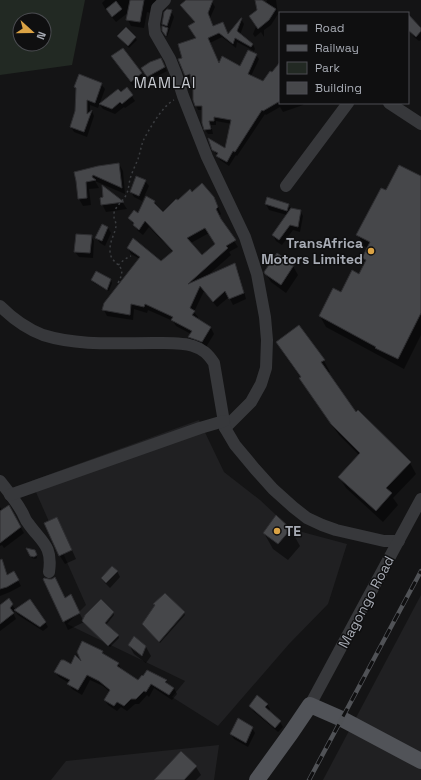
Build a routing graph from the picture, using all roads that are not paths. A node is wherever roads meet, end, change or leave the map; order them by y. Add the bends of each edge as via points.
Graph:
1 (165, 0) edge
2 (347, 104) edge
3 (391, 104) edge
4 (421, 124) edge
5 (286, 186) dead end
6 (0, 306) edge
7 (224, 425) junction
8 (0, 481) edge
9 (10, 495) junction
10 (421, 499) edge
11 (399, 541) junction
12 (49, 572) dead end
13 (310, 705) junction
14 (421, 761) edge
15 (257, 780) edge

1 - 7 street via 157,8 155,32 170,59 207,157 245,237 257,274 265,317 266,368 261,384 251,402
2 - 5 street
3 - 4 street
6 - 7 street via 21,324 42,335 90,342 191,345 200,349 208,354 214,363
7 - 9 street via 200,428
7 - 11 street via 235,445 255,469 273,489 307,518 336,530 384,541
8 - 9 street
9 - 12 street via 27,522 44,541 51,562
10 - 11 street, Magongo Road
11 - 13 street, Magongo Road
13 - 14 main road
13 - 15 main road, Magongo Road

